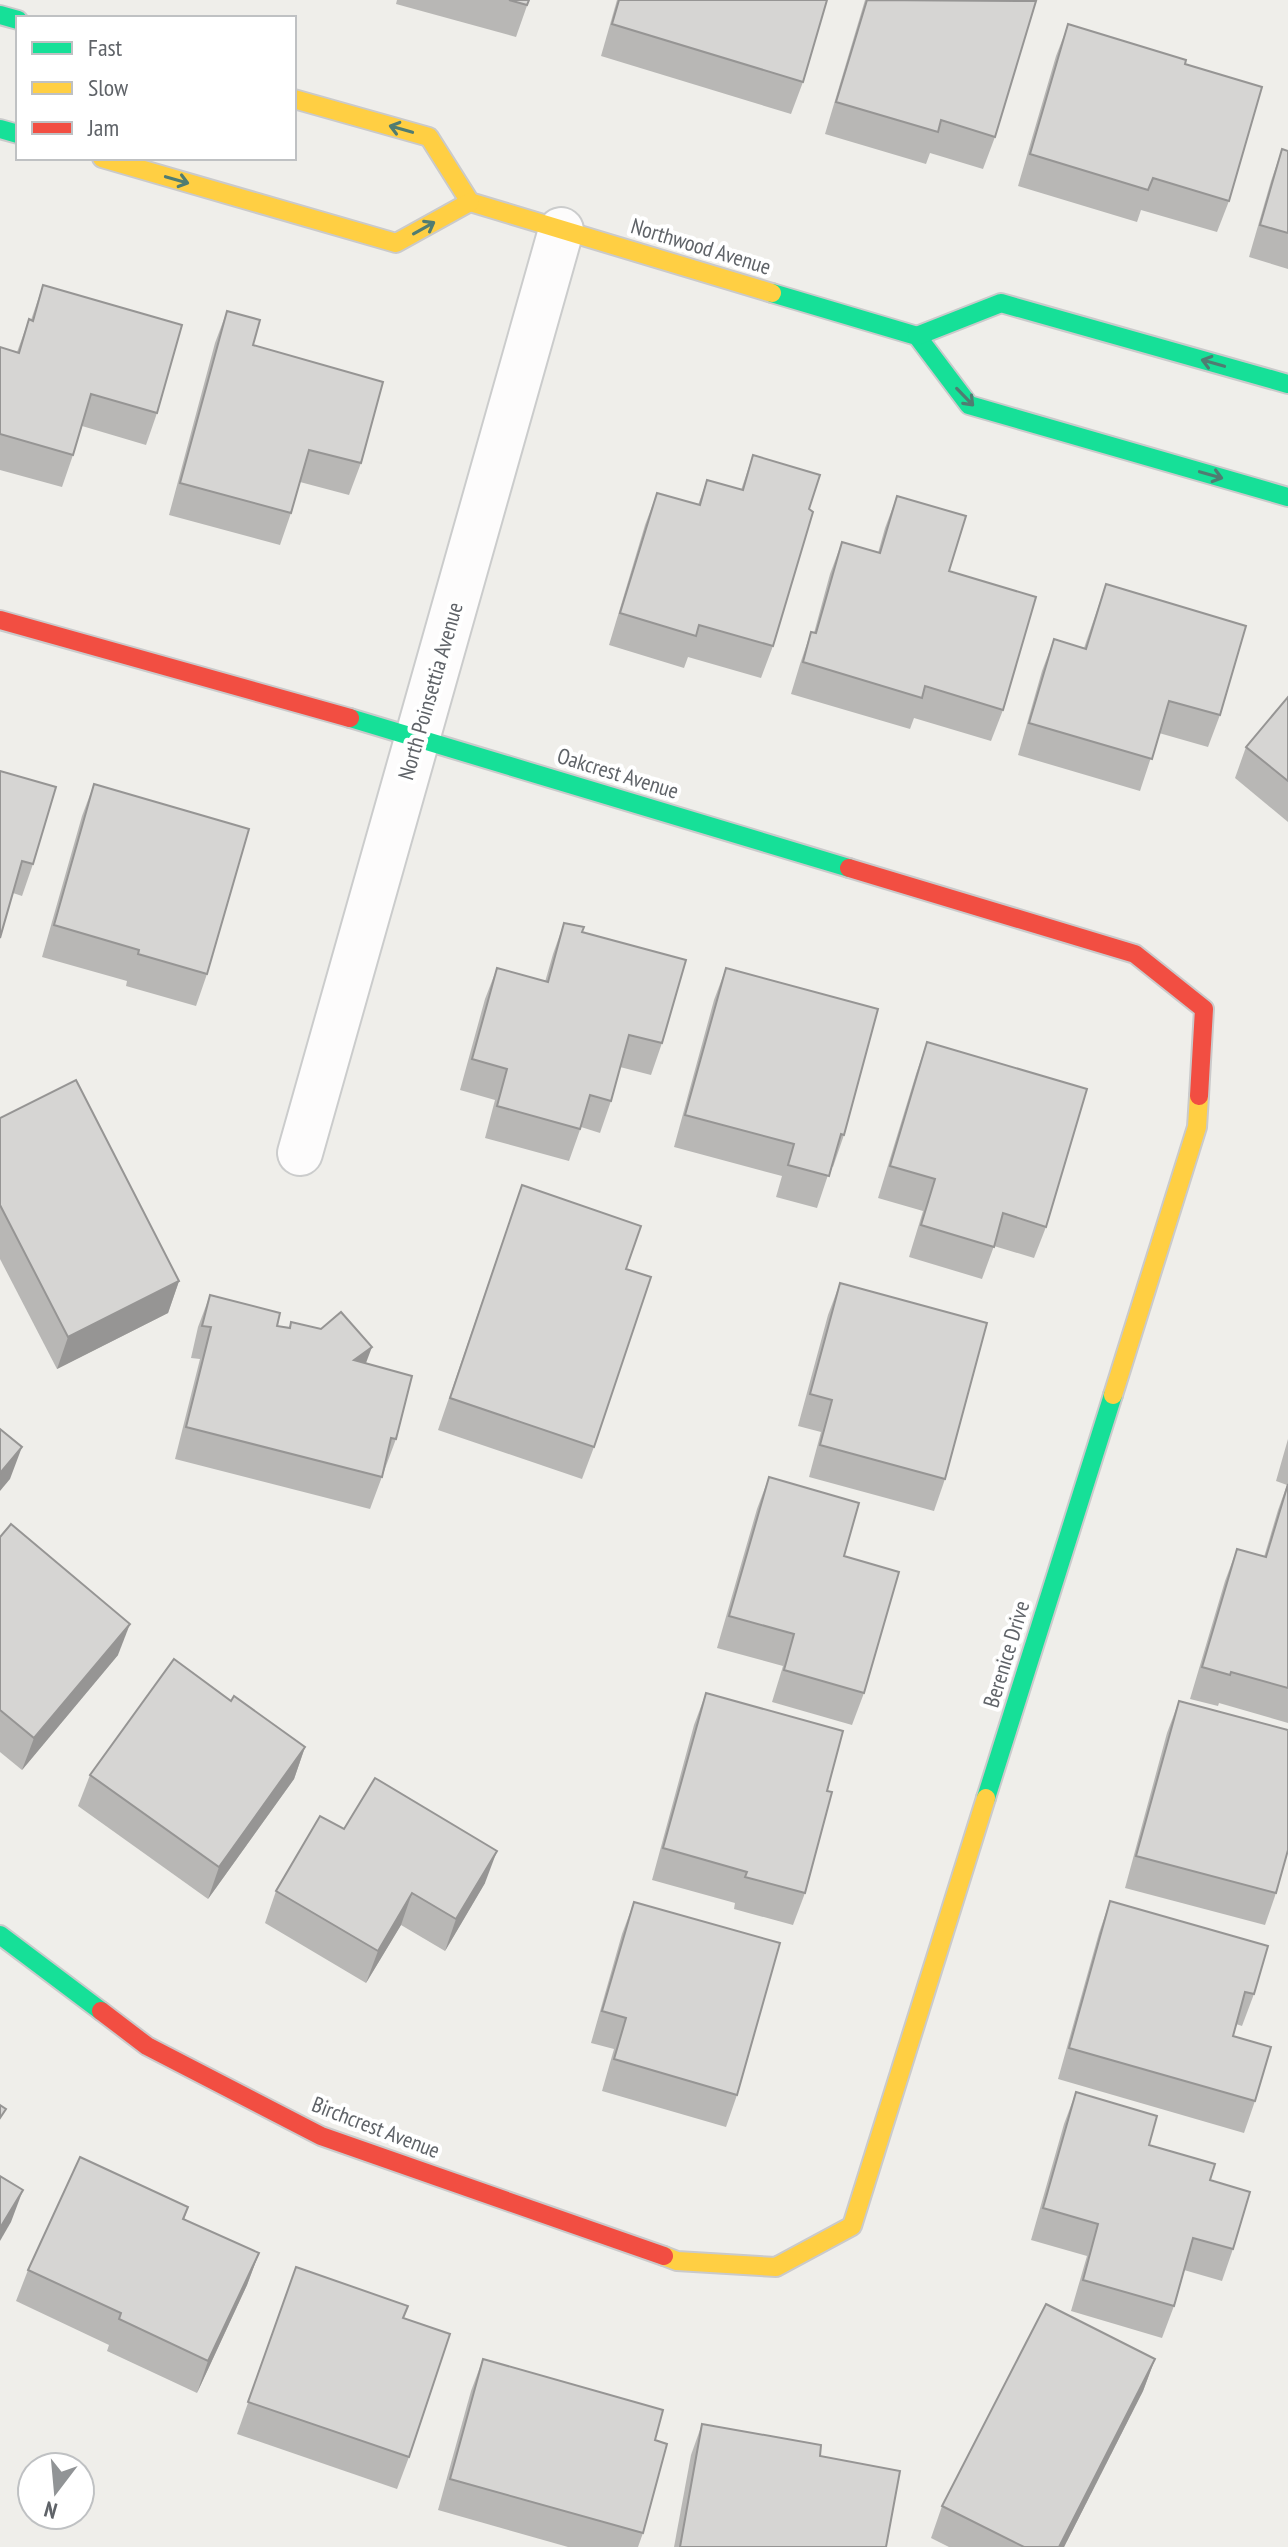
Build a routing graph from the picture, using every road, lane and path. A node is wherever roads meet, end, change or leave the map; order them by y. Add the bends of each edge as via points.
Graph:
1 (296, 100) edge
2 (109, 160) edge
3 (470, 202) junction
4 (561, 230) junction
5 (917, 336) junction
6 (1288, 384) edge
7 (1288, 497) edge
8 (0, 620) edge
9 (417, 737) junction
10 (1204, 1009) joint
11 (300, 1153) dead end
12 (0, 1935) edge
13 (776, 2267) joint

3 -> 1 street via 429,137
2 -> 3 street via 396,243
3 - 4 street, Northwood Avenue
4 - 5 street, Northwood Avenue
4 - 9 street, North Poinsettia Avenue
6 -> 5 street via 1001,303
5 -> 7 street via 969,405
8 - 9 street, Oakcrest Avenue
9 - 10 street, Oakcrest Avenue via 1135,954
9 - 11 street, North Poinsettia Avenue
10 - 13 street, Berenice Drive via 1197,1127 852,2226
12 - 13 street, Birchcrest Avenue via 147,2046 321,2136 677,2261

